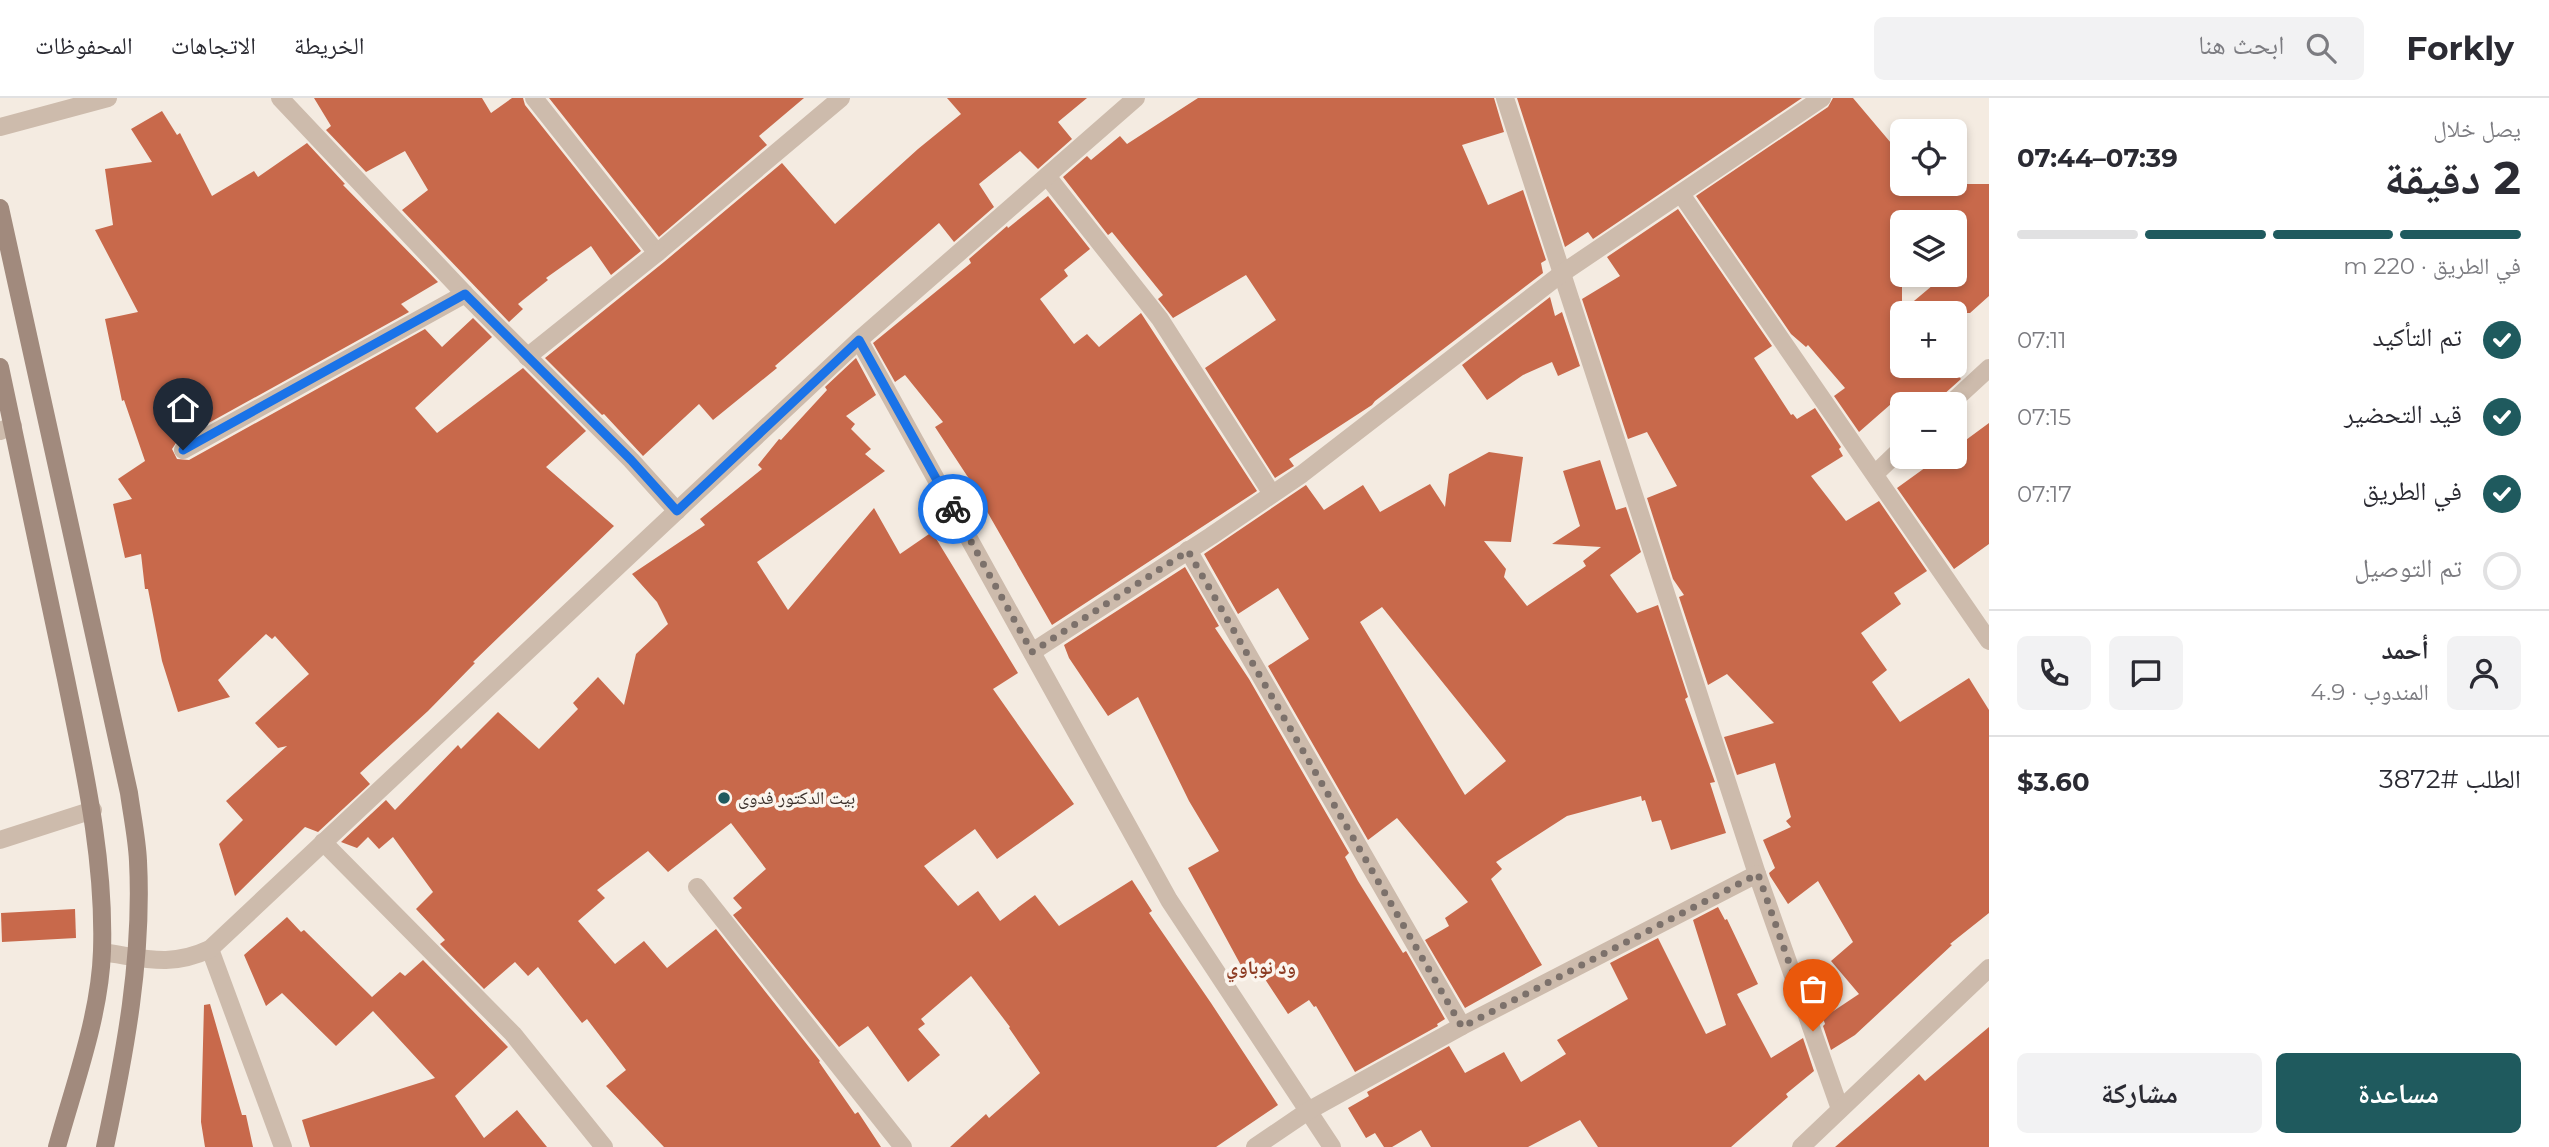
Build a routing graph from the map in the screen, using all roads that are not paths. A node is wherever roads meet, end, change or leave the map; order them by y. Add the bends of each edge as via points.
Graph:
1 (108, 98) edge
2 (280, 98) edge
3 (534, 98) edge
4 (841, 98) edge
5 (1136, 98) edge
6 (1505, 98) edge
7 (1822, 98) edge
8 (0, 127) edge
9 (1047, 176) junction
10 (1681, 194) junction
11 (0, 208) edge
12 (657, 253) junction
13 (1561, 274) junction
14 (465, 294) junction
15 (859, 340) junction
16 (527, 357) junction
17 (0, 368) edge
18 (1989, 368) edge
19 (1963, 392) edge
20 (7, 429) edge
21 (183, 450) dead end
22 (1890, 460) edge
23 (1876, 473) junction
24 (1272, 494) junction
25 (677, 511) junction
26 (1188, 551) junction
27 (1989, 641) edge
28 (1032, 652) junction
29 (93, 810) junction
30 (0, 840) edge
31 (323, 842) junction
32 (1758, 874) junction
33 (697, 887) dead end
34 (210, 949) junction
35 (102, 952) junction
36 (137, 957) junction
37 (1989, 968) edge
38 (1462, 1027) junction
39 (1840, 1109) junction
40 (1308, 1111) junction
41 (57, 1147) edge
42 (104, 1147) edge
43 (283, 1147) edge
44 (604, 1147) edge
45 (902, 1147) edge
46 (1255, 1147) edge
47 (1332, 1147) edge
48 (1801, 1147) edge

1 - 8 street
2 - 14 street
3 - 12 street
4 - 12 street
5 - 9 street
6 - 13 street
7 - 10 street
9 - 15 street
9 - 24 street via 1160,319
10 - 13 street
10 - 23 street
11 - 36 main road via 129,793 138,861
12 - 16 street
13 - 24 street
13 - 32 street
14 - 16 street
14 - 21 street
15 - 25 street
15 - 28 street
16 - 25 street
17 - 20 main road
18 - 19 street
20 - 29 main road
22 - 23 street
23 - 27 street
24 - 26 street
25 - 31 street
26 - 28 street
26 - 38 street
28 - 40 street via 1169,900
29 - 30 street
29 - 35 main road
31 - 34 street
31 - 44 street via 513,1034
32 - 38 street
32 - 39 street
33 - 45 street
34 - 36 street via 177,961
34 - 43 street
35 - 36 street
35 - 41 main road via 95,1006
36 - 42 main road via 131,1013
37 - 39 street
38 - 40 street
39 - 48 street
40 - 46 street
40 - 47 street

